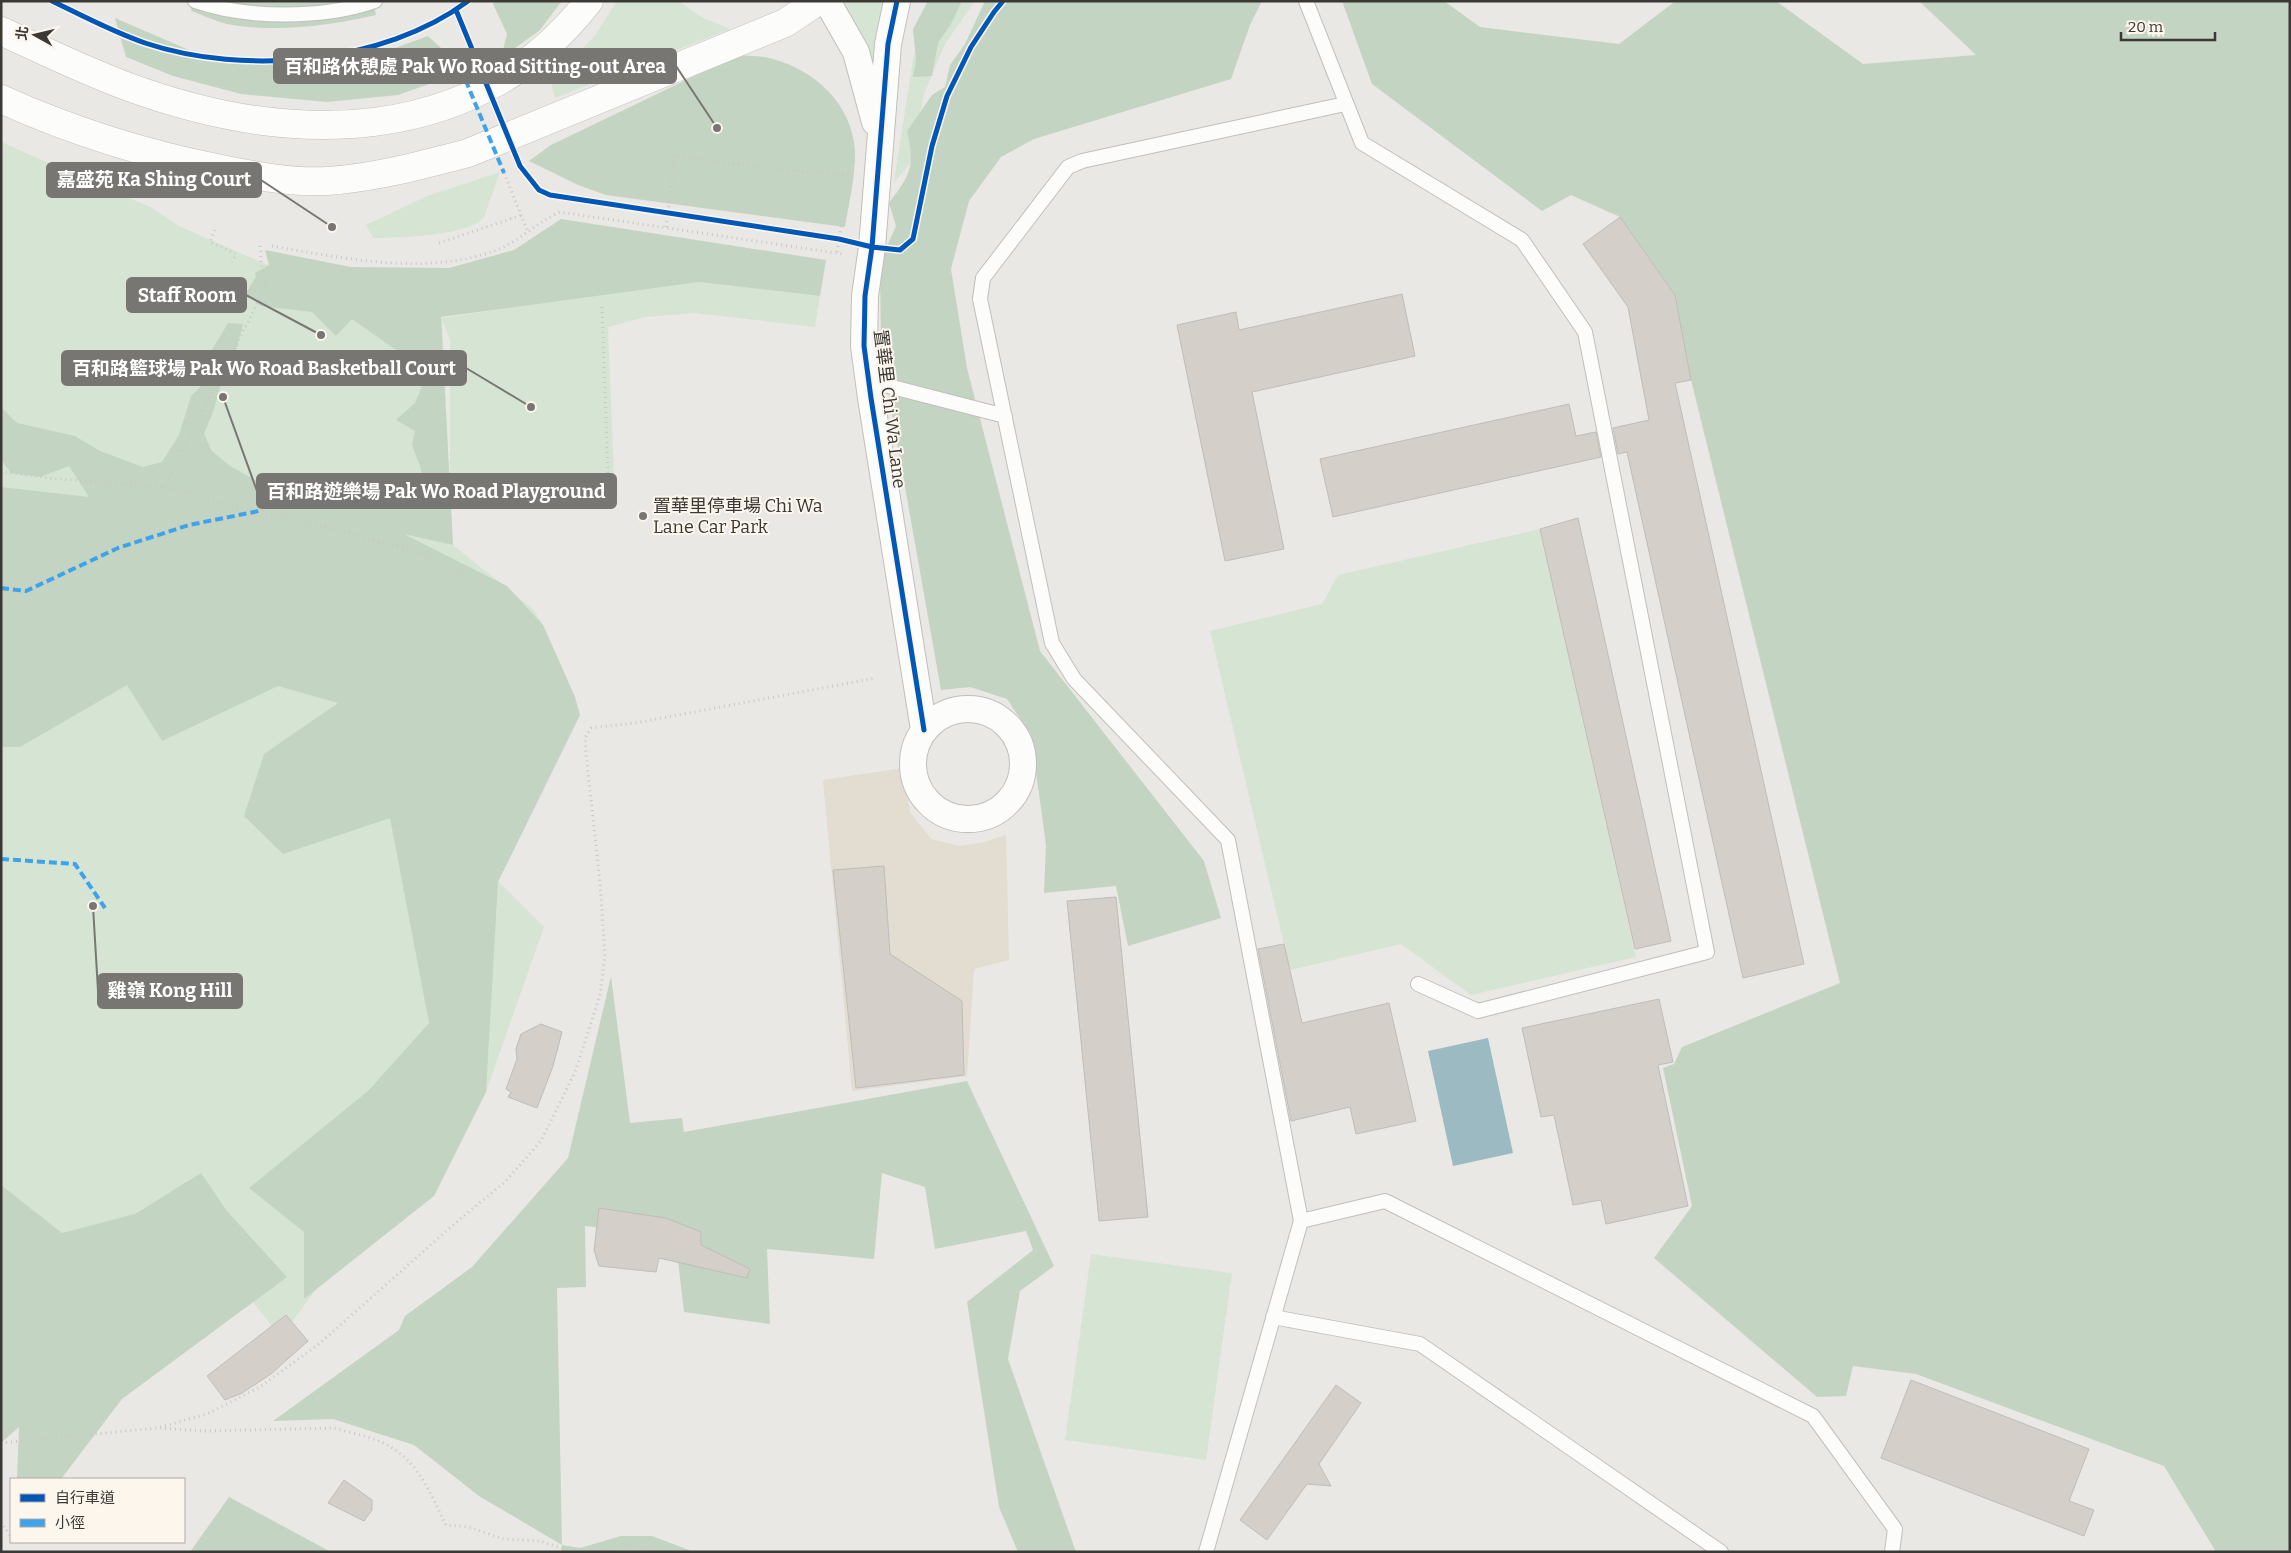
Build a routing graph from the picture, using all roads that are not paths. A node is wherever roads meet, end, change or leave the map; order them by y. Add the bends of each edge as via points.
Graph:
1 (195, 1) edge
2 (375, 1) edge
3 (589, 1) edge
4 (778, 1) edge
5 (807, 1) edge
6 (818, 1) edge
7 (827, 1) edge
8 (898, 1) edge
9 (1306, 1) edge
10 (1, 31) edge
11 (1, 99) edge
12 (1345, 104) junction
13 (879, 139) junction
14 (869, 381) junction
15 (1005, 416) junction
16 (924, 730) junction
17 (1418, 984) dead end
18 (1301, 1222) junction
19 (1274, 1317) junction
20 (1206, 1552) edge
21 (1721, 1552) edge
22 (1892, 1552) edge

1 - 2 lane via 222,9 276,16 333,10
3 - 10 main road via 556,39 486,89 431,111 399,119 343,126 274,123 202,110 125,86
4 - 5 main road
6 - 11 main road via 785,23 468,153 426,164 326,181 283,180 185,162 64,125
7 - 13 street, 置華里 Chi Wa Lane via 856,52
8 - 13 street, 置華里 Chi Wa Lane via 888,44
9 - 12 lane
12 - 15 lane via 1082,161 1068,167 983,278 980,299
12 - 17 lane via 1362,143 1522,240 1585,332 1707,952 1478,1011
13 - 14 street, 置華里 Chi Wa Lane via 872,247 865,296 864,346
14 - 15 lane
14 - 16 street, 置華里 Chi Wa Lane
15 - 18 lane via 1052,642 1074,679 1228,840
16 - 16 street via 938,717 956,710 975,709 994,715 1009,726 1019,743 1023,762 1021,780 1014,796 1002,809 968,821 950,818 935,810 922,797 912,763 915,745
18 - 19 lane
18 - 22 lane via 1385,1201 1813,1416 1895,1529
19 - 20 lane
19 - 21 lane via 1420,1344

